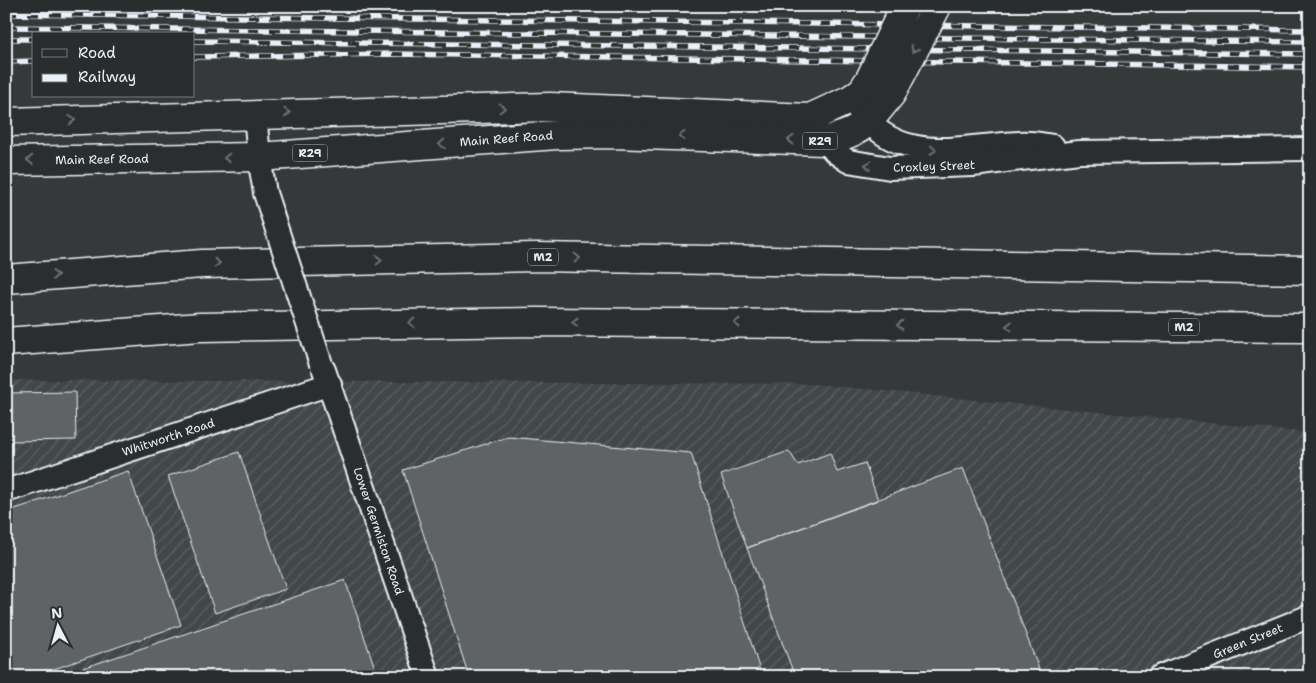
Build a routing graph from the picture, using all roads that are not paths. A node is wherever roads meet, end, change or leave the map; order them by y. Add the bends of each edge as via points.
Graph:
1 (905, 6) edge
2 (937, 6) edge
3 (851, 99) junction
4 (255, 114) junction
5 (612, 121) junction
6 (6, 122) edge
7 (868, 123) junction
8 (817, 129) junction
9 (1310, 149) edge
10 (1020, 151) junction
11 (259, 157) junction
12 (6, 161) edge
13 (1310, 255) edge
14 (1080, 266) junction
15 (1310, 270) edge
16 (6, 279) edge
17 (1058, 326) junction
18 (1310, 328) edge
19 (1310, 340) edge
20 (6, 342) edge
21 (330, 384) junction
22 (6, 491) edge
23 (1310, 616) edge
24 (428, 677) edge
25 (1159, 677) edge

1 - 3 main road, Main Reef Road / R29, bridge via 870,79
2 -> 7 main road, Main Reef Road / R29, bridge via 891,94
3 - 7 street, Croxley Street
3 - 8 main road, Main Reef Road / R29
4 -> 5 main road, Main Reef Road / R29 via 550,107
6 -> 4 main road, Main Reef Road / R29
4 - 11 street, Lower Germiston Road
5 - 8 main road, Main Reef Road / R29
5 -> 11 main road, Main Reef Road / R29 via 557,135
7 - 8 main road, Main Reef Road / R29 via 849,135
7 -> 10 street, Croxley Street via 895,141 921,149
10 -> 8 street, Croxley Street via 973,165 890,168 848,161 835,152
9 - 10 street, Croxley Street
11 -> 12 main road, Main Reef Road / R29
11 - 21 street, Lower Germiston Road, bridge via 265,192
13 - 14 main road
14 - 15 main road, M2
16 -> 14 main road, M2 via 202,264 536,257
17 - 18 main road, M2
17 - 19 main road
17 -> 20 main road, M2 via 526,322 200,327
21 - 22 street, Whitworth Road
21 - 24 street, Lower Germiston Road
23 - 25 street, Green Street

